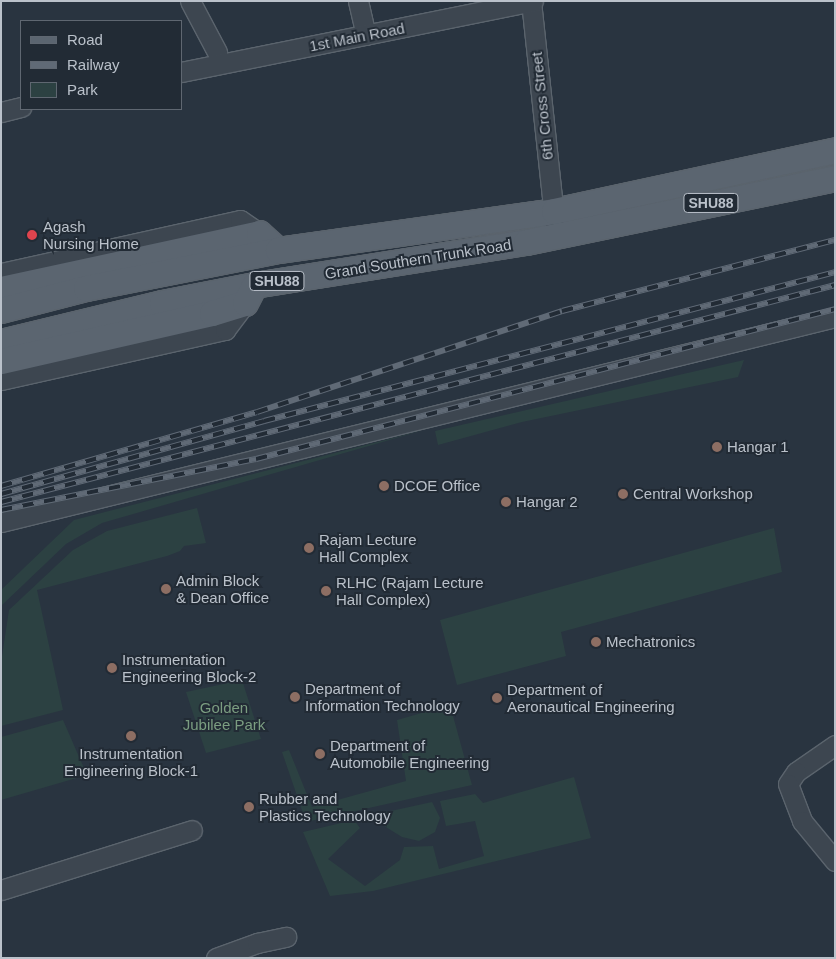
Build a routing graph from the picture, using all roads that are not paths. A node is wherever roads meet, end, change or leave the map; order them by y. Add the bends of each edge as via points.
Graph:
1 (190, 1) edge
2 (358, 1) edge
3 (531, 1) edge
4 (366, 35) junction
5 (216, 52) dead end
6 (182, 72) edge
7 (20, 107) edge
8 (1, 112) edge
9 (835, 150) edge
10 (835, 178) edge
11 (554, 211) junction
12 (259, 233) junction
13 (555, 236) junction
14 (278, 250) junction
15 (1, 273) edge
16 (1, 289) edge
17 (250, 294) junction
18 (1, 310) edge
19 (835, 317) edge
20 (1, 342) edge
21 (1, 361) edge
22 (1, 380) edge
23 (1, 522) edge
24 (835, 745) edge
25 (192, 830) dead end
26 (834, 858) edge
27 (1, 890) edge
28 (286, 936) dead end
29 (216, 958) edge

1 - 5 street
2 - 4 street
3 - 4 street, 1st Main Road
3 - 11 street, 6th Cross Street
4 - 6 street, 1st Main Road
7 - 8 street
9 - 11 main road, Grand Southern Trunk Road / SHU88
10 - 13 main road, Grand Southern Trunk Road / SHU88
11 - 13 street, 6th Cross Street
11 - 14 main road, Grand Southern Trunk Road / SHU88
12 - 14 main road
12 - 15 street via 240,220
12 - 16 main road
13 - 17 main road, Grand Southern Trunk Road / SHU88
14 - 18 main road, Grand Southern Trunk Road / SHU88 via 86,288
17 - 20 main road, Grand Southern Trunk Road / SHU88 via 162,303
17 - 21 main road via 212,313
17 - 22 street via 225,330
19 - 23 street
24 - 26 street via 796,772 788,784 802,820
25 - 27 street
28 - 29 street via 257,942

